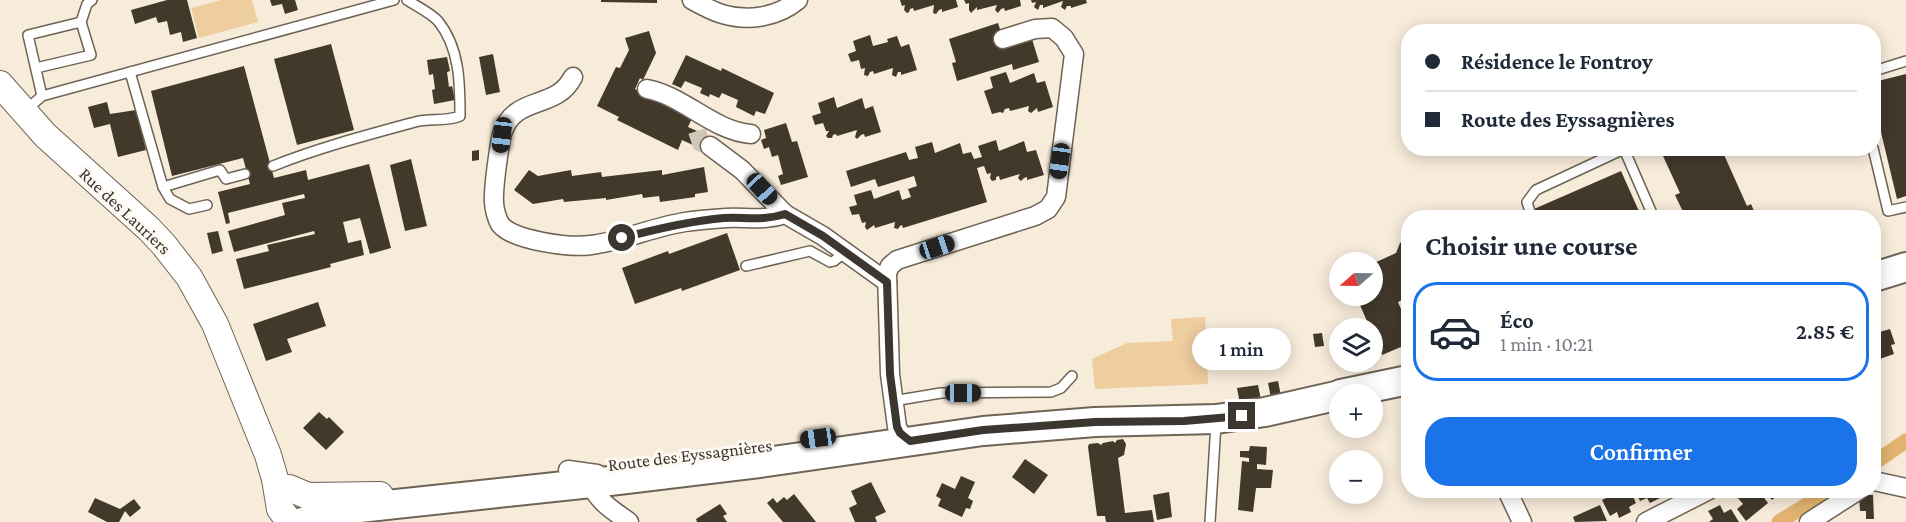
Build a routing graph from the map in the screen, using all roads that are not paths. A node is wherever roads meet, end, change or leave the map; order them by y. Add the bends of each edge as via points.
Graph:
1 (92, 0) edge
2 (394, 0) edge
3 (407, 0) edge
4 (692, 0) edge
5 (798, 0) edge
6 (81, 22) junction
7 (1003, 39) dead end
8 (1906, 61) edge
9 (36, 68) junction
10 (1881, 68) edge
11 (130, 72) junction
12 (573, 77) dead end
13 (0, 84) edge
14 (647, 89) dead end
15 (33, 104) junction
16 (715, 121) junction
17 (697, 131) dead end
18 (751, 134) dead end
19 (710, 146) tunnel mouth
20 (1609, 156) edge
21 (1627, 156) edge
22 (1875, 156) edge
23 (273, 166) dead end
24 (245, 174) dead end
25 (163, 187) junction
26 (207, 205) dead end
27 (1906, 207) edge
28 (1530, 210) edge
29 (1651, 210) edge
30 (785, 214) junction
31 (845, 252) junction
32 (746, 266) dead end
33 (1906, 267) edge
34 (1881, 275) edge
35 (887, 282) junction
36 (1072, 376) dead end
37 (1401, 382) edge
38 (1383, 386) edge
39 (1329, 397) edge
40 (1216, 419) junction
41 (900, 423) junction
42 (592, 477) junction
43 (1881, 483) edge
44 (1906, 488) edge
45 (415, 494) junction
46 (1511, 498) edge
47 (1693, 498) edge
48 (1846, 498) edge
49 (359, 508) junction
50 (288, 514) edge
51 (629, 522) edge
52 (1210, 522) edge
53 (1522, 522) edge
54 (1646, 522) edge
55 (1809, 522) edge

1 - 6 lane
2 - 11 lane
3 - 23 lane via 438,20 454,50 460,116 419,121
4 - 5 street via 721,14 746,18 770,15
6 - 9 lane via 28,35
6 - 9 lane via 91,55
7 - 35 street via 1052,28 1074,54 1056,197 1048,209 1035,216 897,260 890,266
8 - 10 lane
9 - 15 lane
11 - 15 lane
11 - 25 lane
12 - 30 street via 568,87 553,97 520,109 510,117 502,135 493,203 500,224 512,234 574,247 684,222 770,219
13 - 15 main road, Rue des Lauriers
14 - 16 street via 664,92
15 - 50 main road, Rue des Lauriers via 45,135 149,229 189,277 215,324
16 - 17 street
16 - 18 street via 740,134
19 - 30 street via 742,170
20 - 28 lane via 1536,190 1527,202
21 - 29 lane
22 - 27 lane via 1888,211
24 - 25 lane via 226,179 220,171
25 - 26 lane via 170,199 189,209
30 - 31 street
31 - 32 lane via 830,262 810,251
31 - 35 street
33 - 34 main road
35 - 41 street via 890,374
36 - 41 lane via 1051,392 941,393
37 - 38 main road, Route des Eyssagnières
39 - 40 main road, Route des Eyssagnières
40 - 41 main road, Route des Eyssagnières via 1095,422 1016,415
40 - 52 lane
41 - 42 main road, Route des Eyssagnières
41 - 42 main road, Route des Eyssagnières via 786,459
42 - 45 main road, Route des Eyssagnières
42 - 49 main road, Route des Eyssagnières
42 - 51 street via 598,497
43 - 44 street
45 - 49 main road, Route des Eyssagnières
45 - 50 main road via 298,494
46 - 53 street
47 - 54 street
48 - 55 street
49 - 50 main road, Route des Eyssagnières

